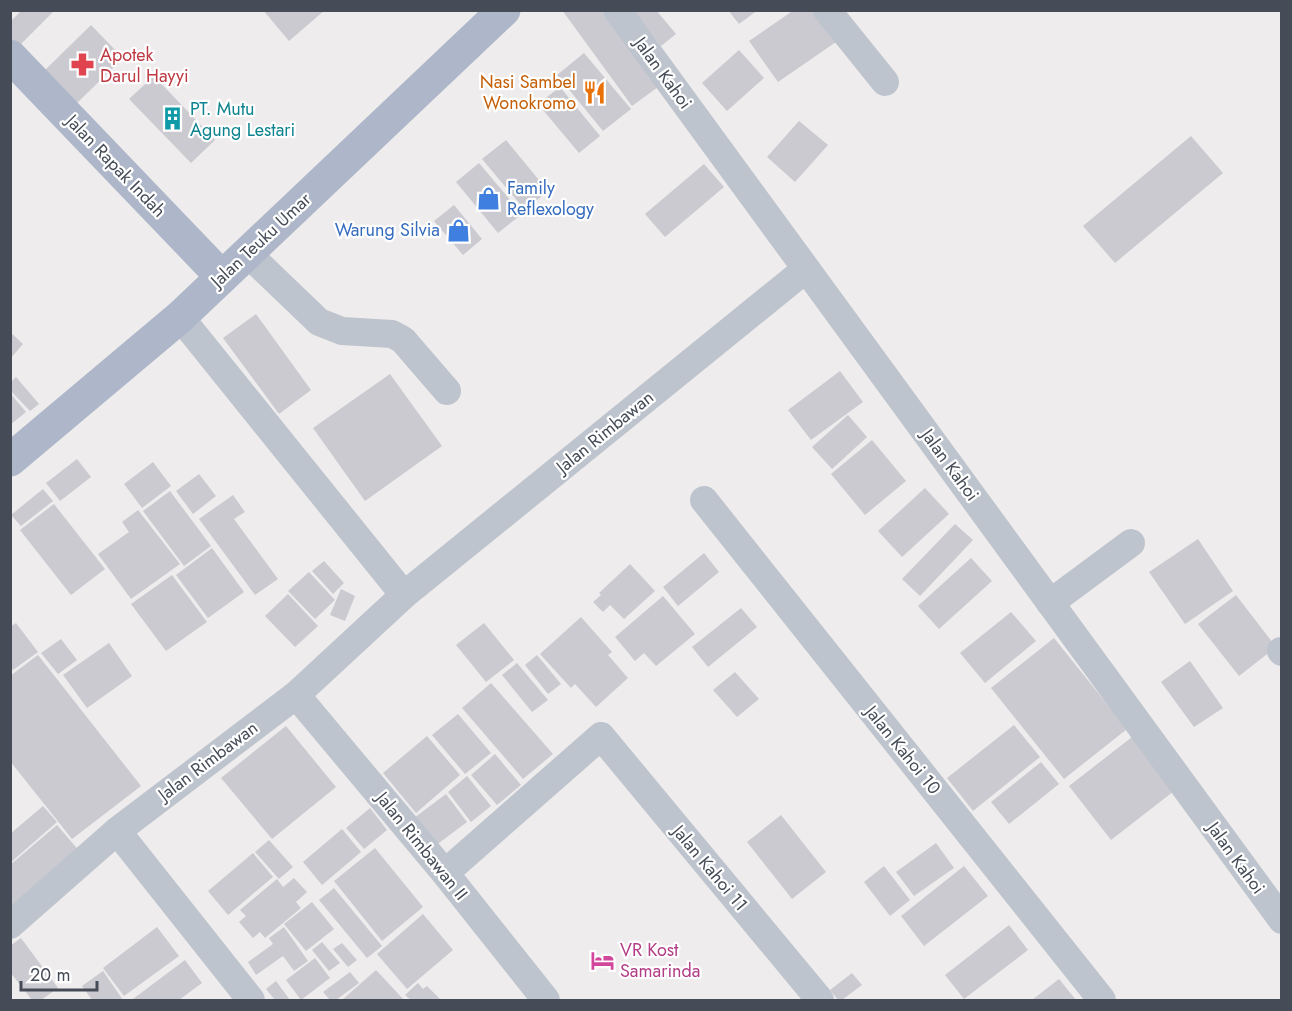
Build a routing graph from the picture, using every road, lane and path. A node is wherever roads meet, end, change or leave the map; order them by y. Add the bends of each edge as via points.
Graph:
1 (504, 10) edge
2 (617, 10) edge
3 (827, 10) edge
4 (10, 56) edge
5 (885, 82) dead end
6 (247, 253) junction
7 (806, 269) junction
8 (222, 277) junction
9 (180, 317) junction
10 (447, 391) dead end
11 (10, 460) edge
12 (704, 500) dead end
13 (1131, 543) dead end
14 (404, 595) junction
15 (1050, 603) junction
16 (296, 694) junction
17 (117, 831) junction
18 (445, 873) junction
19 (1281, 920) edge
20 (10, 925) edge
21 (251, 1000) edge
22 (546, 1000) edge
23 (820, 1000) edge
24 (1102, 1000) edge

1 - 6 main road, Jalan Teuku Umar
2 - 7 street, Jalan Kahoi
3 - 5 street
4 - 8 main road, Jalan Rapak Indah
6 - 8 main road, Jalan Teuku Umar
6 - 10 street via 319,322 342,331 392,334 403,340
7 - 14 street, Jalan Rimbawan
7 - 15 street, Jalan Kahoi
8 - 9 main road, Jalan Teuku Umar
9 - 11 main road, Jalan Teuku Umar
9 - 14 street
12 - 24 street, Jalan Kahoi 10
13 - 15 street
14 - 16 street, Jalan Rimbawan
15 - 19 street, Jalan Kahoi
16 - 17 street, Jalan Rimbawan
16 - 18 street, Jalan Rimbawan II
17 - 20 street, Jalan Rimbawan
17 - 21 street
18 - 22 street, Jalan Rimbawan II
18 - 23 street, Jalan Kahoi 11 via 601,736

